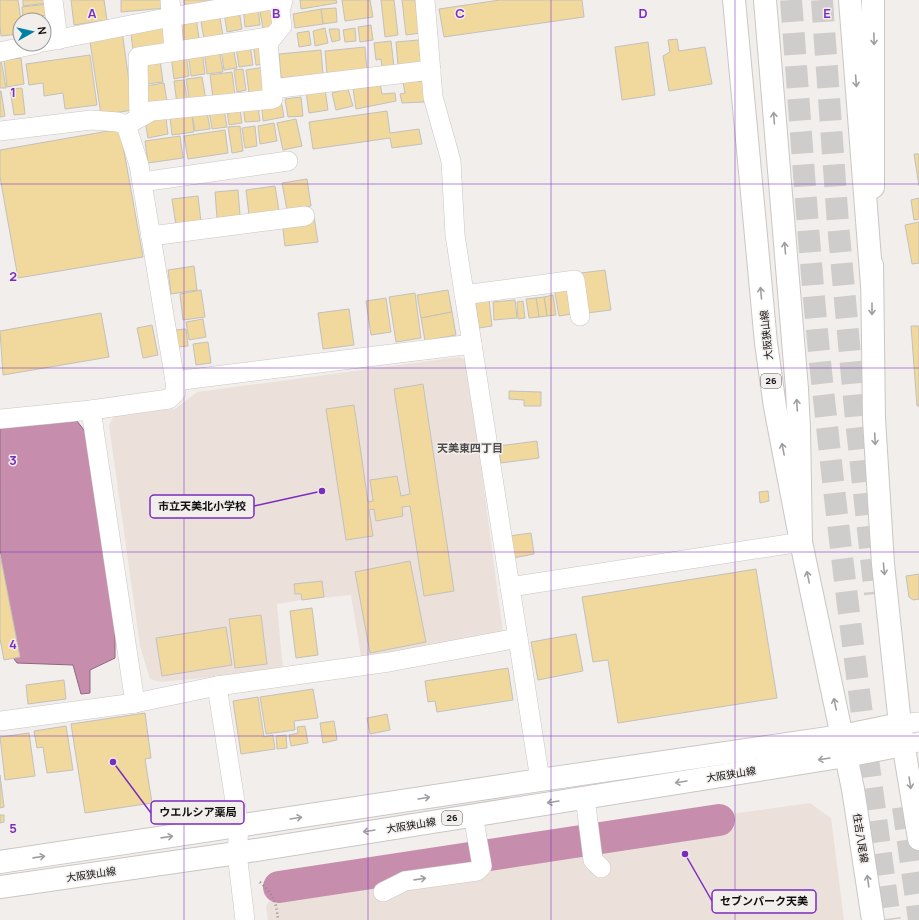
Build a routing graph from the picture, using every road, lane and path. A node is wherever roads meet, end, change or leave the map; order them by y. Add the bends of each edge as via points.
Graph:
1 (54, 0) edge
2 (272, 0) edge
3 (283, 0) edge
4 (425, 0) edge
5 (734, 0) edge
6 (765, 0) edge
7 (850, 0) edge
8 (874, 0) edge
9 (171, 9) edge
10 (52, 27) edge
11 (274, 36) junction
12 (52, 41) edge
13 (12, 49) edge
14 (174, 51) junction
15 (0, 52) edge
16 (431, 70) junction
17 (272, 89) junction
18 (133, 121) junction
19 (0, 131) edge
20 (288, 161) dead end
21 (142, 182) junction
22 (305, 216) dead end
23 (151, 236) junction
24 (872, 285) junction
25 (464, 295) junction
26 (580, 316) dead end
27 (472, 344) junction
28 (175, 381) junction
29 (91, 410) junction
30 (0, 419) edge
31 (801, 542) junction
32 (510, 587) junction
33 (518, 638) junction
34 (217, 686) junction
35 (135, 703) junction
36 (0, 721) edge
37 (910, 733) edge
38 (844, 746) junction
39 (540, 780) junction
40 (585, 797) junction
41 (473, 815) junction
42 (239, 827) junction
43 (919, 839) edge
44 (237, 853) junction
45 (0, 862) edge
46 (601, 868) dead end
47 (260, 882) dead end
48 (0, 887) edge
49 (383, 892) dead end
50 (245, 920) edge
51 (278, 920) edge
52 (872, 920) edge

1 - 10 street
2 - 9 street
3 - 11 street via 280,11 282,26
4 - 16 street
31 -> 5 main road, 大阪狭山線 / 26 via 775,407 766,343
31 -> 6 main road via 799,429
7 -> 24 main road
8 -> 24 main road
9 - 12 street
9 - 14 street
11 - 14 street
11 - 17 street via 268,43
13 - 15 street
14 - 18 street via 138,57
16 - 17 street
16 - 25 street via 433,97 451,161 455,235
17 - 18 street via 273,99 152,111
18 - 19 street via 91,120
18 - 21 street
20 - 21 street
21 - 23 street
22 - 23 street
23 - 28 street
24 -> 37 main road via 874,419 883,564
25 - 26 street via 576,280
25 - 27 street
27 - 28 street
27 - 32 street
28 - 29 street via 176,392 169,399
29 - 30 street
29 - 35 street
31 - 32 street
38 -> 31 main road, 大阪狭山線 / 26
32 - 33 street
33 - 34 street via 389,662
33 - 39 street
34 - 35 street
34 - 42 street
35 - 36 street
37 - 38 main road, 大阪狭山線 / 26
37 -> 43 main road
38 - 39 main road, 大阪狭山線 / 26
38 -> 40 main road, 大阪狭山線 / 26
52 -> 38 main road, 住吉八尾線 via 853,789
42 -> 39 main road, 大阪狭山線 / 26
40 -> 41 main road, 大阪狭山線 / 26
40 - 46 street via 593,860
41 -> 44 main road, 大阪狭山線 / 26
49 -> 41 street via 405,881 477,871 482,866
42 - 44 street
45 -> 42 main road, 大阪狭山線 / 26
44 - 48 main road, 大阪狭山線 / 26
44 - 50 street
47 - 51 path via 277,904

